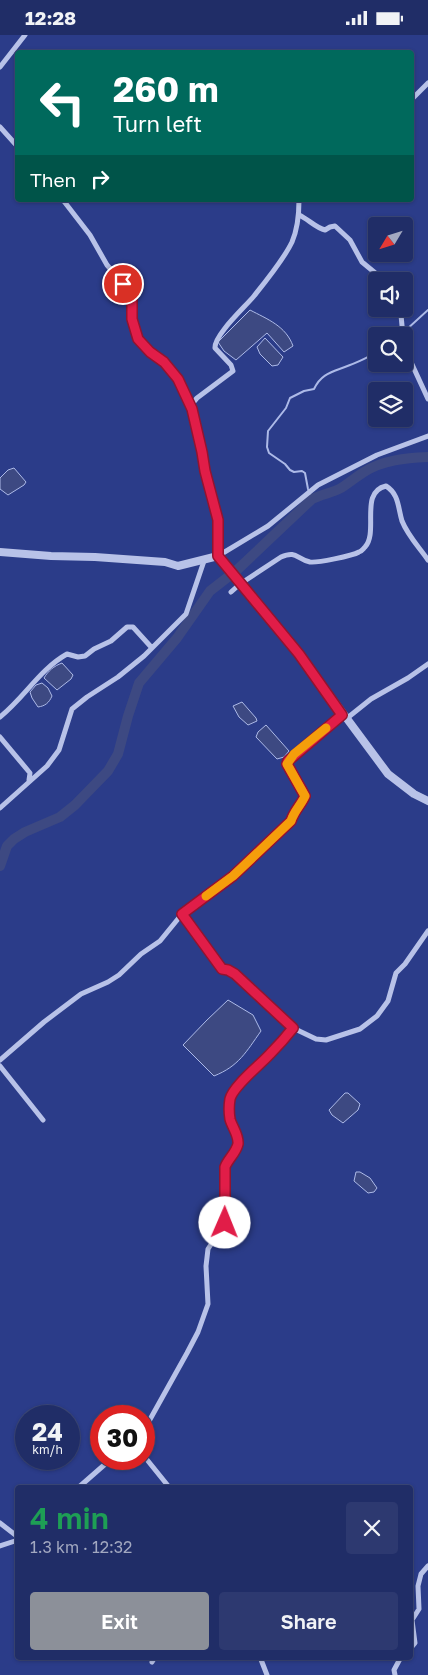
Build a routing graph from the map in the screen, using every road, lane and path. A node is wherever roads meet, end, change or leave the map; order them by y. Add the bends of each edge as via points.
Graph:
1 (25, 35) edge
2 (0, 67) edge
3 (428, 83) edge
4 (414, 97) edge
5 (0, 127) edge
6 (15, 144) edge
7 (65, 202) edge
8 (299, 202) edge
9 (298, 215) junction
10 (374, 272) edge
11 (413, 366) edge
12 (428, 399) edge
13 (191, 405) junction
14 (428, 436) edge
15 (0, 552) edge
16 (218, 556) junction
17 (428, 560) edge
18 (204, 561) junction
19 (238, 581) junction
20 (231, 592) dead end
21 (152, 648) junction
22 (428, 664) edge
23 (0, 717) edge
24 (344, 717) junction
25 (0, 737) edge
26 (29, 781) junction
27 (428, 801) edge
28 (0, 808) edge
29 (182, 914) junction
30 (428, 931) edge
31 (293, 1028) junction
32 (0, 1061) edge
33 (0, 1067) edge
34 (43, 1120) dead end
35 (155, 1408) edge
36 (98, 1470) edge
37 (155, 1470) edge
38 (81, 1485) edge
39 (167, 1485) edge
40 (0, 1523) edge
41 (15, 1536) edge
42 (15, 1540) edge
43 (0, 1546) edge
44 (428, 1566) edge
45 (413, 1618) edge
46 (413, 1632) edge
47 (413, 1644) edge
48 (261, 1660) edge
49 (399, 1660) edge
50 (267, 1675) edge
51 (394, 1675) edge

1 - 2 street
3 - 4 street
5 - 6 street
7 - 13 street via 90,235 107,265 132,294 132,319 138,339 178,379
8 - 9 street
9 - 10 street via 325,231 335,226 350,240 362,262
9 - 13 street via 291,243 280,261 214,344 232,371
11 - 12 street
13 - 16 street via 218,520
14 - 16 street via 377,455 318,485 268,526
15 - 18 street via 165,562 178,566
16 - 18 street
16 - 19 street
17 - 19 street via 406,530 396,497 386,486 375,493 367,545 359,552 311,562 296,554 288,554
18 - 21 street via 186,614
19 - 20 street
19 - 24 street via 299,654
21 - 23 street via 133,627 127,627 85,656 67,654 56,660
21 - 26 street via 72,709 60,750
22 - 24 street
24 - 27 street via 388,774
24 - 29 street via 288,761 305,796 291,821 233,876
25 - 26 street via 30,773
26 - 28 street
29 - 31 street via 222,969 235,974
29 - 32 street via 160,941 119,975 81,994
30 - 31 street via 396,973 388,1001 377,1016 360,1029 326,1040
31 - 35 street via 232,1094 230,1120 238,1142 225,1167 225,1223 208,1249 208,1305 198,1332
33 - 34 street
36 - 38 street
37 - 39 street
40 - 41 street
42 - 43 street
44 - 45 street via 421,1574 419,1609
46 - 47 street
48 - 50 street
49 - 51 street

